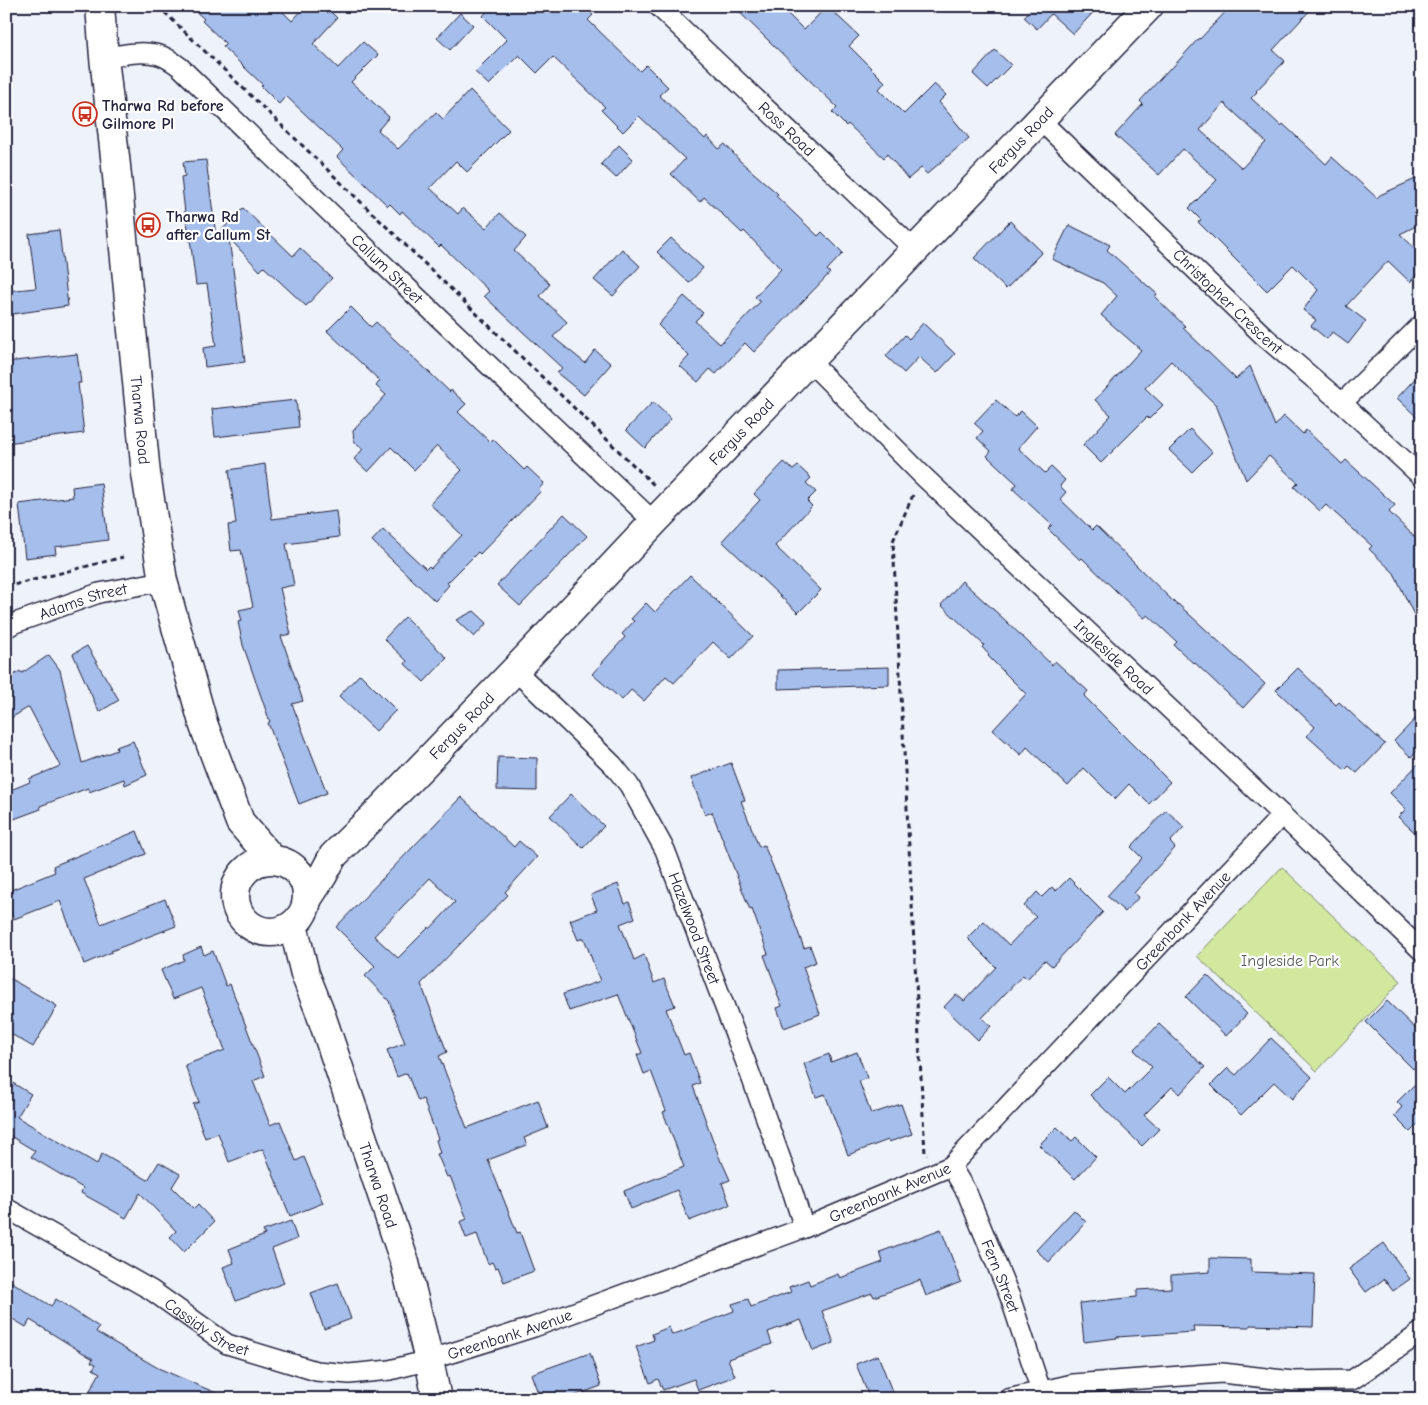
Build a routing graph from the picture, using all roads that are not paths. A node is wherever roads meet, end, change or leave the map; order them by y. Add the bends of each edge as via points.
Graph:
1 (100, 6) edge
2 (658, 6) edge
3 (1149, 6) edge
4 (104, 57) junction
5 (1040, 120) junction
6 (915, 250) junction
7 (1422, 324) edge
8 (809, 361) junction
9 (1342, 403) junction
10 (1422, 478) edge
11 (654, 522) junction
12 (163, 581) junction
13 (6, 628) edge
14 (515, 670) junction
15 (1282, 815) junction
16 (240, 822) junction
17 (333, 856) junction
18 (282, 863) junction
19 (239, 878) junction
20 (308, 898) junction
21 (293, 925) junction
22 (266, 932) junction
23 (1422, 951) edge
24 (306, 974) junction
25 (950, 1166) junction
26 (6, 1208) edge
27 (804, 1228) junction
28 (1422, 1331) edge
29 (429, 1360) junction
30 (1041, 1391) junction
31 (436, 1399) edge
32 (1008, 1399) edge

1 - 4 street, Tharwa Road
2 - 6 street, Ross Road
3 - 5 street, Fergus Road
4 - 11 street, Callum Street via 158,55 180,67
4 - 12 street, Tharwa Road via 146,474
5 - 6 street, Fergus Road
5 - 9 street, Christopher Crescent via 1265,337
6 - 8 street, Fergus Road
7 - 9 street
8 - 11 street, Fergus Road
8 - 15 street, Ingleside Road via 922,475
9 - 10 street, Christopher Crescent
11 - 14 street, Fergus Road
12 - 13 street, Adams Street via 99,593
12 - 16 street, Tharwa Road via 204,726
14 - 17 street, Fergus Road
14 - 27 street, Hazelwood Street via 613,765 629,785 665,850 748,1068
15 - 23 street, Ingleside Road
15 - 25 street, Greenbank Avenue
16 - 18 street, Tharwa Road
16 - 19 street, Tharwa Road
17 - 18 street, Fergus Road via 310,863
17 - 20 street, Fergus Road
18 - 19 street via 262,860
18 - 20 street via 299,872
19 - 22 street via 235,901 239,912 250,925
20 - 21 street via 304,913
21 - 22 street via 285,930
21 - 24 street, Tharwa Road
22 - 24 street, Tharwa Road
24 - 29 street, Tharwa Road via 405,1263
25 - 27 street, Greenbank Avenue
25 - 30 street, Fern Street via 967,1193 1010,1297
26 - 29 street, Cassidy Street via 152,1290 227,1344 316,1371 349,1374 390,1370
27 - 29 street, Greenbank Avenue via 534,1327
28 - 30 street via 1352,1380 1293,1381 1222,1373 1073,1384
29 - 31 street, Tharwa Road
30 - 32 street

